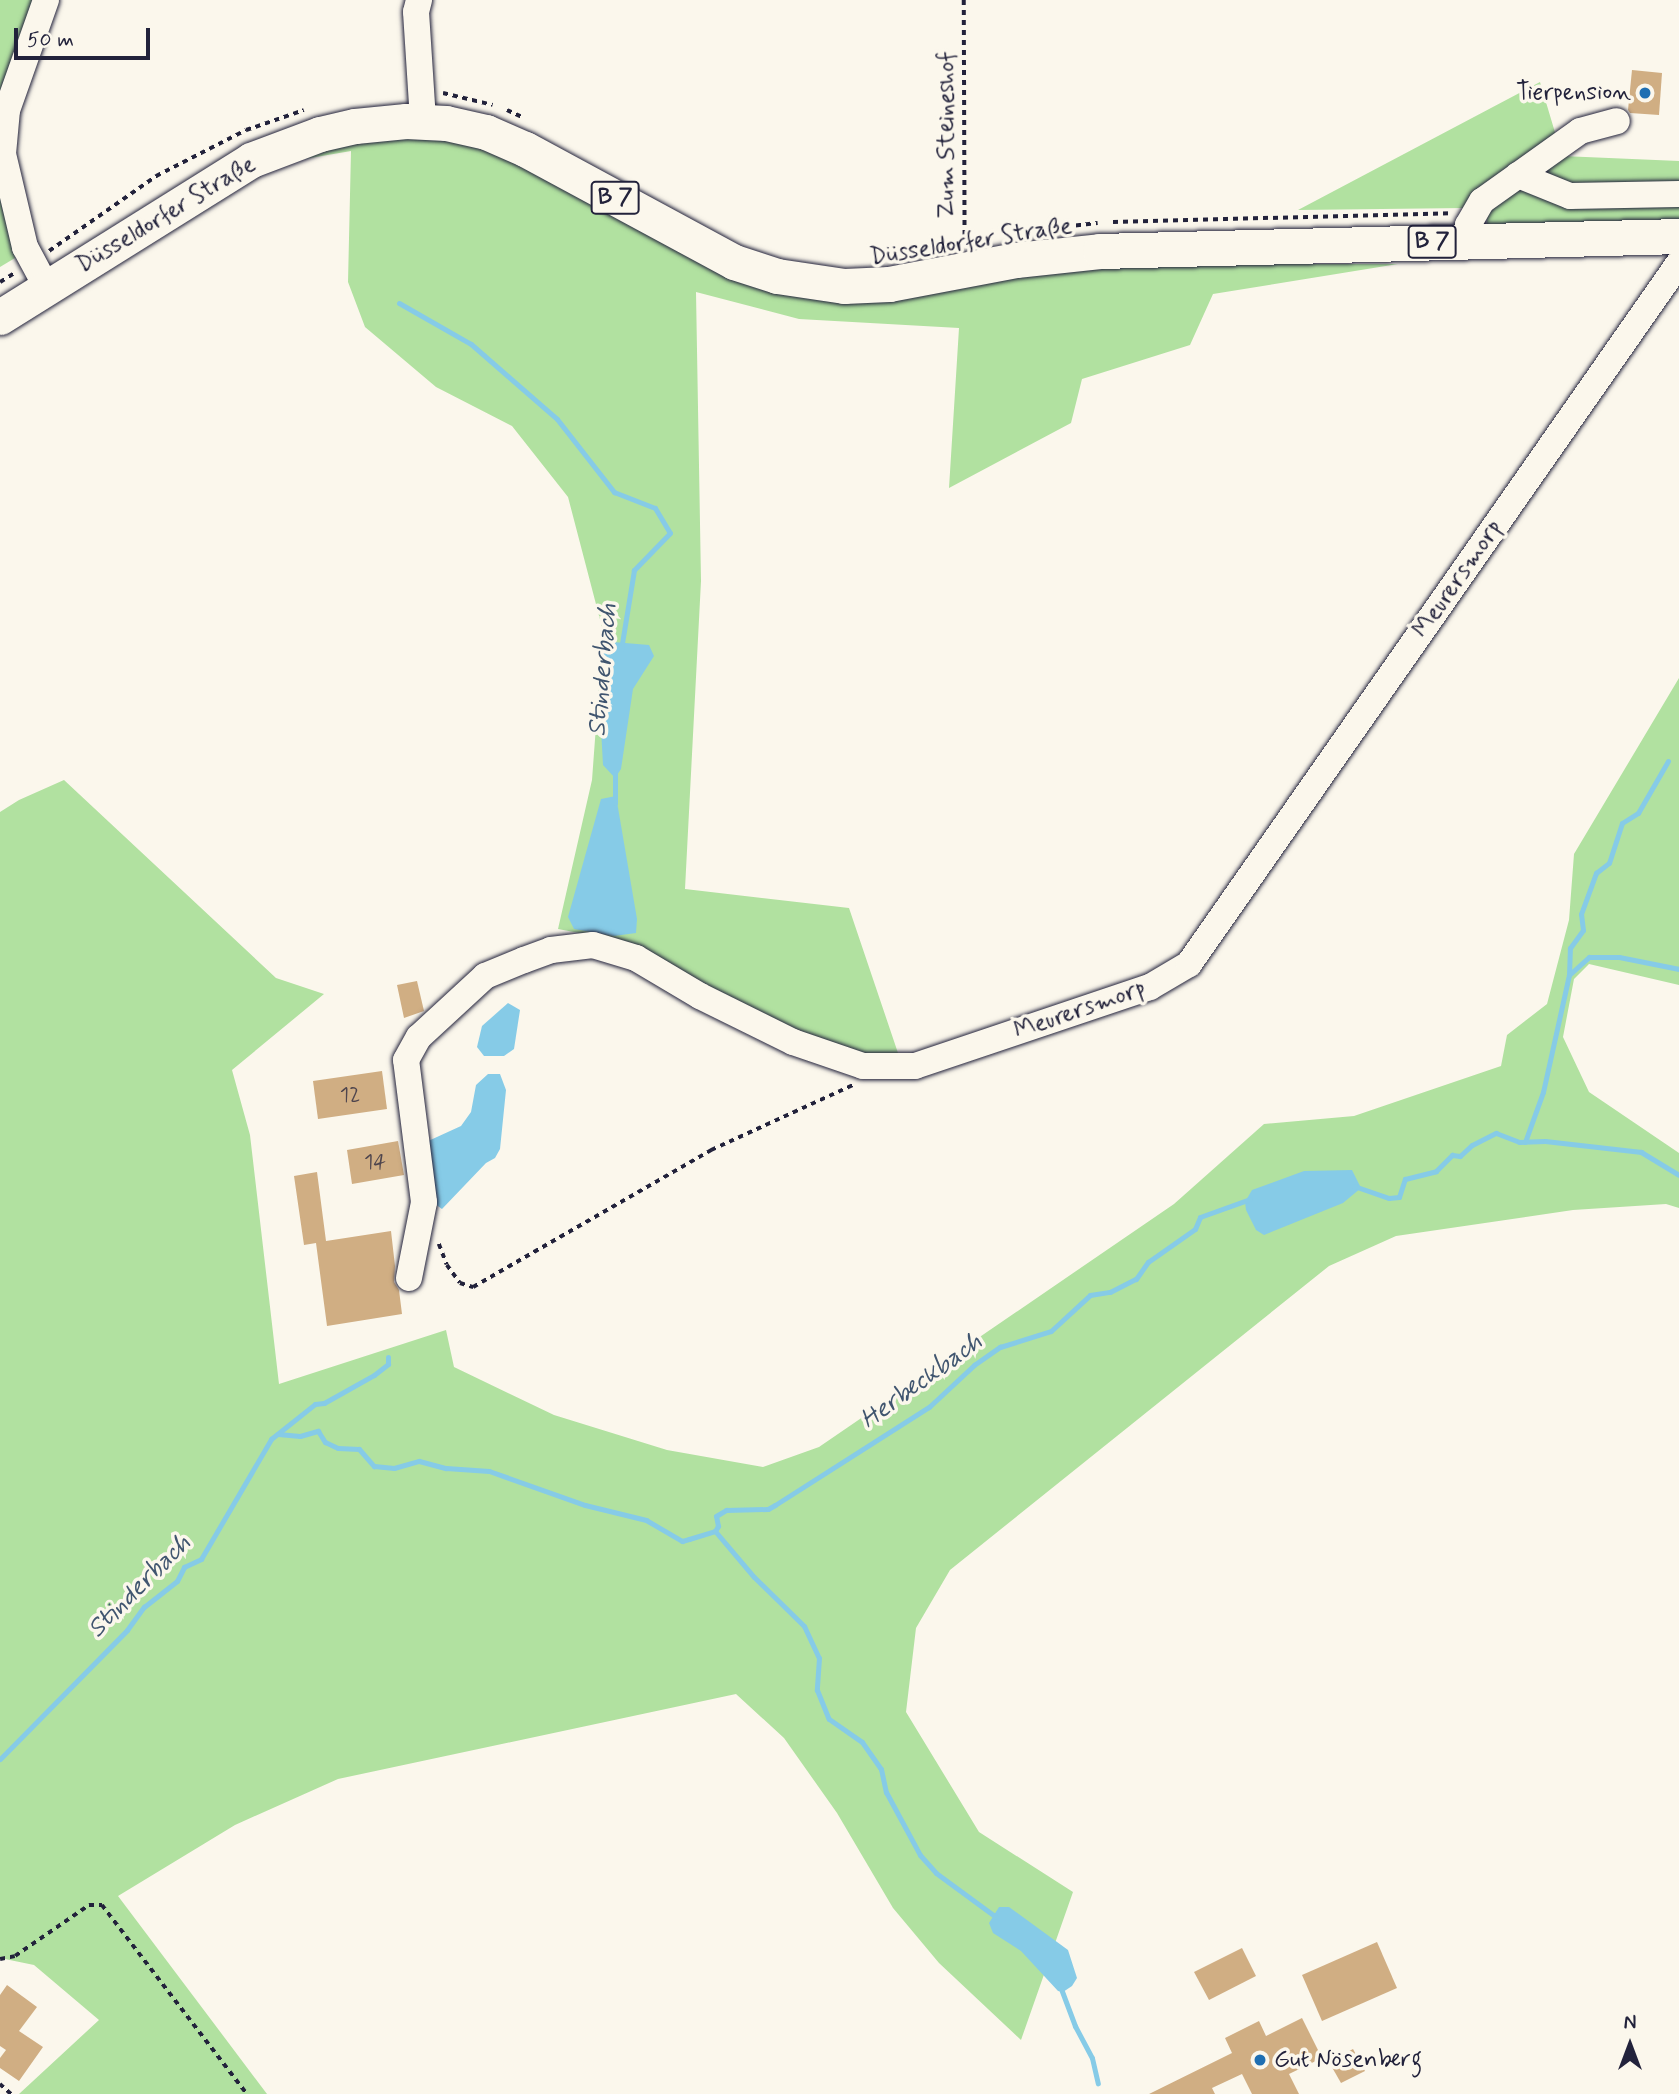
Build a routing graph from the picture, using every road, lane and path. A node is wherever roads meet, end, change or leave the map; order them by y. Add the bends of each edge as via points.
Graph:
1 (46, 0) edge
2 (419, 0) edge
3 (964, 0) edge
4 (422, 106) junction
5 (309, 108) dead end
6 (527, 120) dead end
7 (1617, 121) dead end
8 (1518, 175) junction
9 (1679, 194) edge
10 (1112, 222) dead end
11 (1099, 223) dead end
12 (1471, 227) junction
13 (1017, 233) dead end
14 (1679, 236) edge
15 (967, 250) junction
16 (1679, 263) edge
17 (39, 276) junction
18 (0, 282) edge
19 (0, 317) edge
20 (889, 1066) junction
21 (421, 1217) junction
22 (409, 1278) dead end
23 (0, 1959) edge
24 (0, 2084) edge
25 (11, 2094) edge
26 (247, 2094) edge

1 - 17 lane via 7,110 3,154
2 - 4 lane
3 - 15 path, Zum Steineshof
4 - 6 path via 431,91 486,102
4 - 15 main road, Düsseldorfer Straße / B 7 via 501,138 710,251 758,270 802,281 862,286
4 - 17 main road, Düsseldorfer Straße / B 7 via 384,122 320,134 251,160
5 - 17 path, Düsseldorfer Straße via 246,130 156,176
7 - 8 lane via 1580,131
8 - 9 lane via 1570,196
8 - 12 lane via 1482,201
10 - 12 path
11 - 13 path, Düsseldorfer Straße
12 - 14 main road, Düsseldorfer Straße / B 7
12 - 15 main road, Düsseldorfer Straße / B 7 via 1047,256
16 - 20 lane, Meurersmorp via 1189,964 1150,987 915,1066
17 - 18 path, Düsseldorfer Straße
17 - 19 main road, Düsseldorfer Straße / B 7
20 - 21 path via 711,1150 473,1287 460,1283
20 - 21 lane, Meurersmorp via 863,1066 793,1042 636,958 593,945 551,950 485,976 419,1037 406,1059 424,1202
21 - 22 lane, Meurersmorp
23 - 26 path via 15,1956 89,1905 102,1905
24 - 25 path

